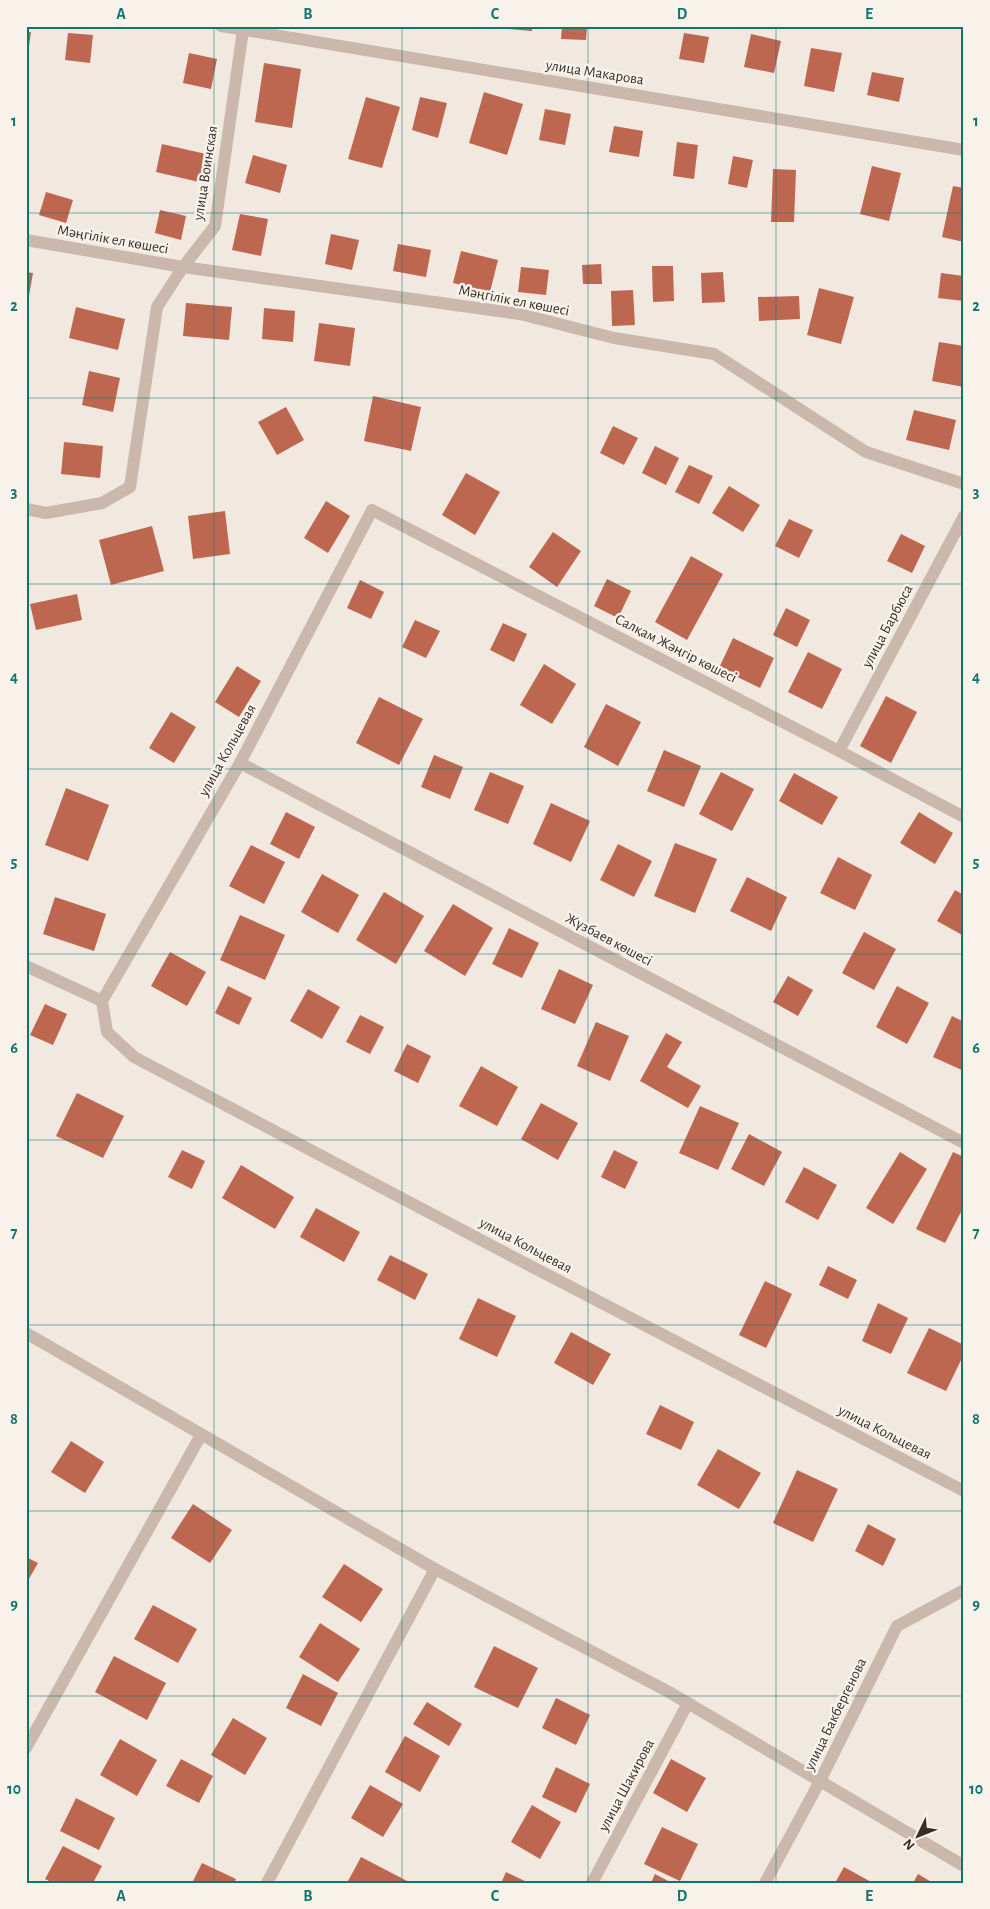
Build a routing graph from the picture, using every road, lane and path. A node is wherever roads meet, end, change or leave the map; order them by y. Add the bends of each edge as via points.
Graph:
1 (221, 26) edge
2 (245, 28) edge
3 (964, 150) edge
4 (26, 240) edge
5 (183, 267) junction
6 (964, 484) edge
7 (26, 509) edge
8 (372, 510) joint
9 (964, 516) edge
10 (840, 751) junction
11 (240, 764) junction
12 (964, 817) edge
13 (26, 966) edge
14 (102, 1001) junction
15 (964, 1143) edge
16 (26, 1333) edge
17 (201, 1435) junction
18 (964, 1491) edge
19 (435, 1569) junction
20 (964, 1590) edge
21 (688, 1703) junction
22 (26, 1748) edge
23 (820, 1781) junction
24 (964, 1866) edge
25 (267, 1883) edge
26 (592, 1883) edge
27 (765, 1883) edge

1 - 2 street, улица Макарова
2 - 3 street, улица Макарова
2 - 5 street, улица Воинская via 215,226
4 - 5 street, Мәңгілік ел көшесі
5 - 6 street, Мәңгілік ел көшесі via 520,314 614,338 714,354 866,452
5 - 7 street, улица Воинская via 157,307 130,487 102,503 46,513
8 - 10 street, Салқам Жәңгір көшесі
8 - 11 street, улица Кольцевая
9 - 10 street, улица Барбюса
10 - 12 street, Салқам Жәңгір көшесі
11 - 14 street, улица Кольцевая
11 - 15 street, Жүзбаев көшесі
13 - 14 street
14 - 18 street, улица Кольцевая via 107,1032 134,1056
16 - 17 street
17 - 19 street
17 - 22 street
19 - 21 street
19 - 25 street
20 - 23 street, улица Бакбергенова via 897,1626
21 - 23 street
21 - 26 street, улица Шакирова
23 - 24 street
23 - 27 street, улица Бакбергенова

